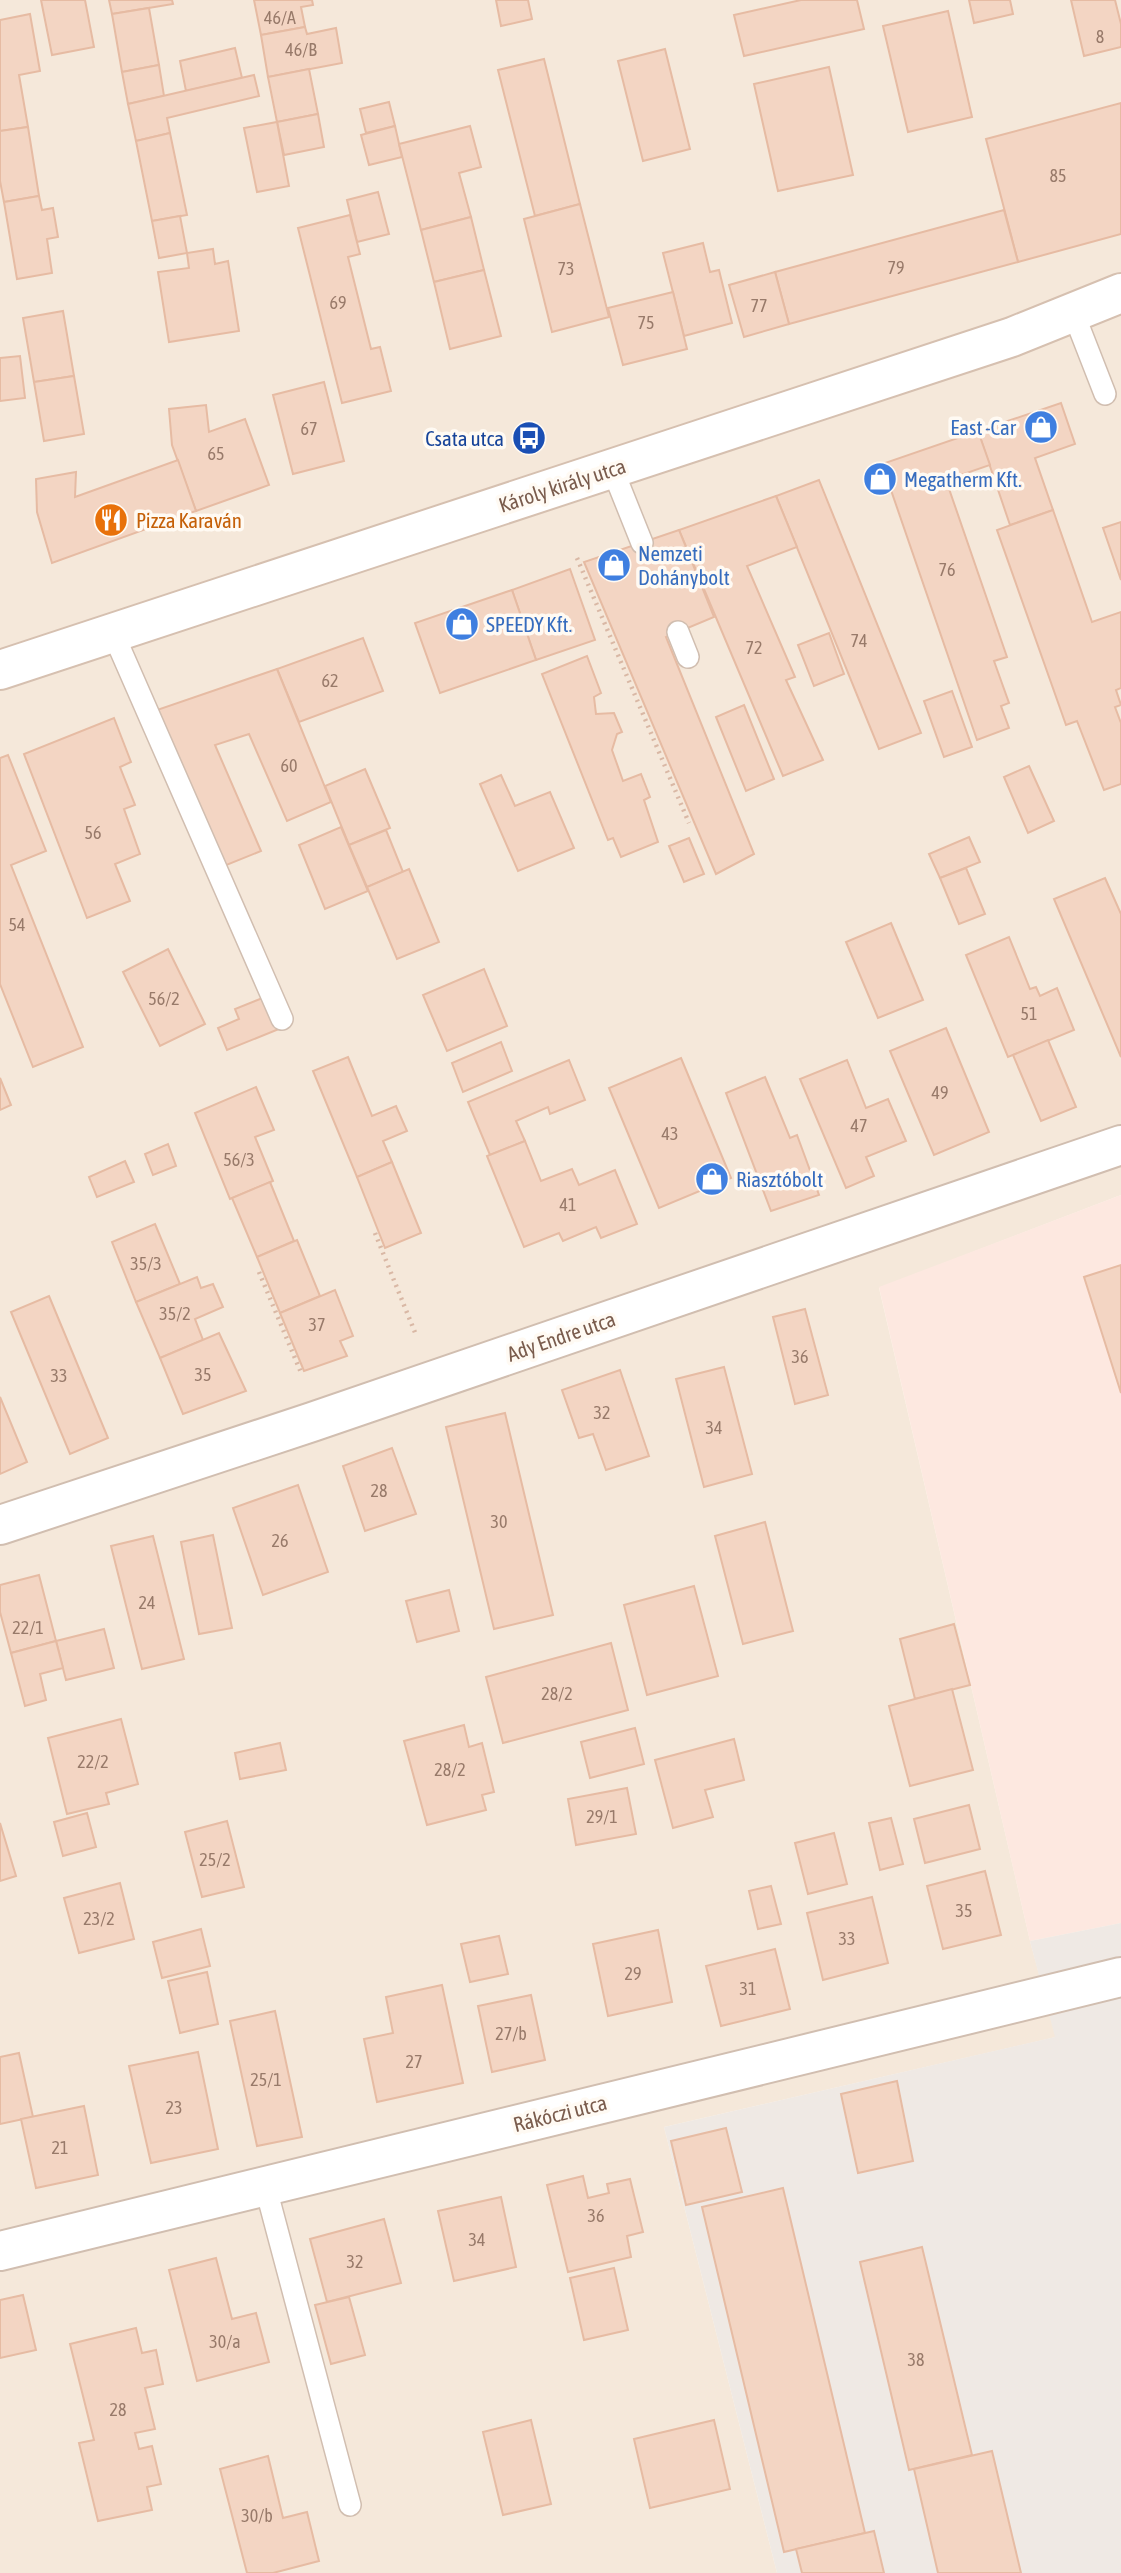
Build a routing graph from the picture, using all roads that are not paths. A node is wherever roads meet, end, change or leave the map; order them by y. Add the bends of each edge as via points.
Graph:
1 (1121, 293) edge
2 (1073, 313) junction
3 (1105, 394) dead end
4 (612, 468) junction
5 (642, 543) dead end
6 (678, 632) dead end
7 (113, 633) junction
8 (688, 657) dead end
9 (0, 670) edge
10 (282, 1019) dead end
11 (1121, 1145) edge
12 (0, 1525) edge
13 (1121, 1977) edge
14 (265, 2185) junction
15 (0, 2250) edge
16 (350, 2505) dead end

1 - 2 street, Károly király utca
2 - 3 lane
2 - 4 street, Károly király utca
4 - 5 lane
4 - 7 street, Károly király utca
6 - 8 lane
7 - 9 street, Károly király utca
7 - 10 lane
11 - 12 street, Ady Endre utca
13 - 14 street, Rákóczi utca
14 - 15 street, Rákóczi utca
14 - 16 lane

